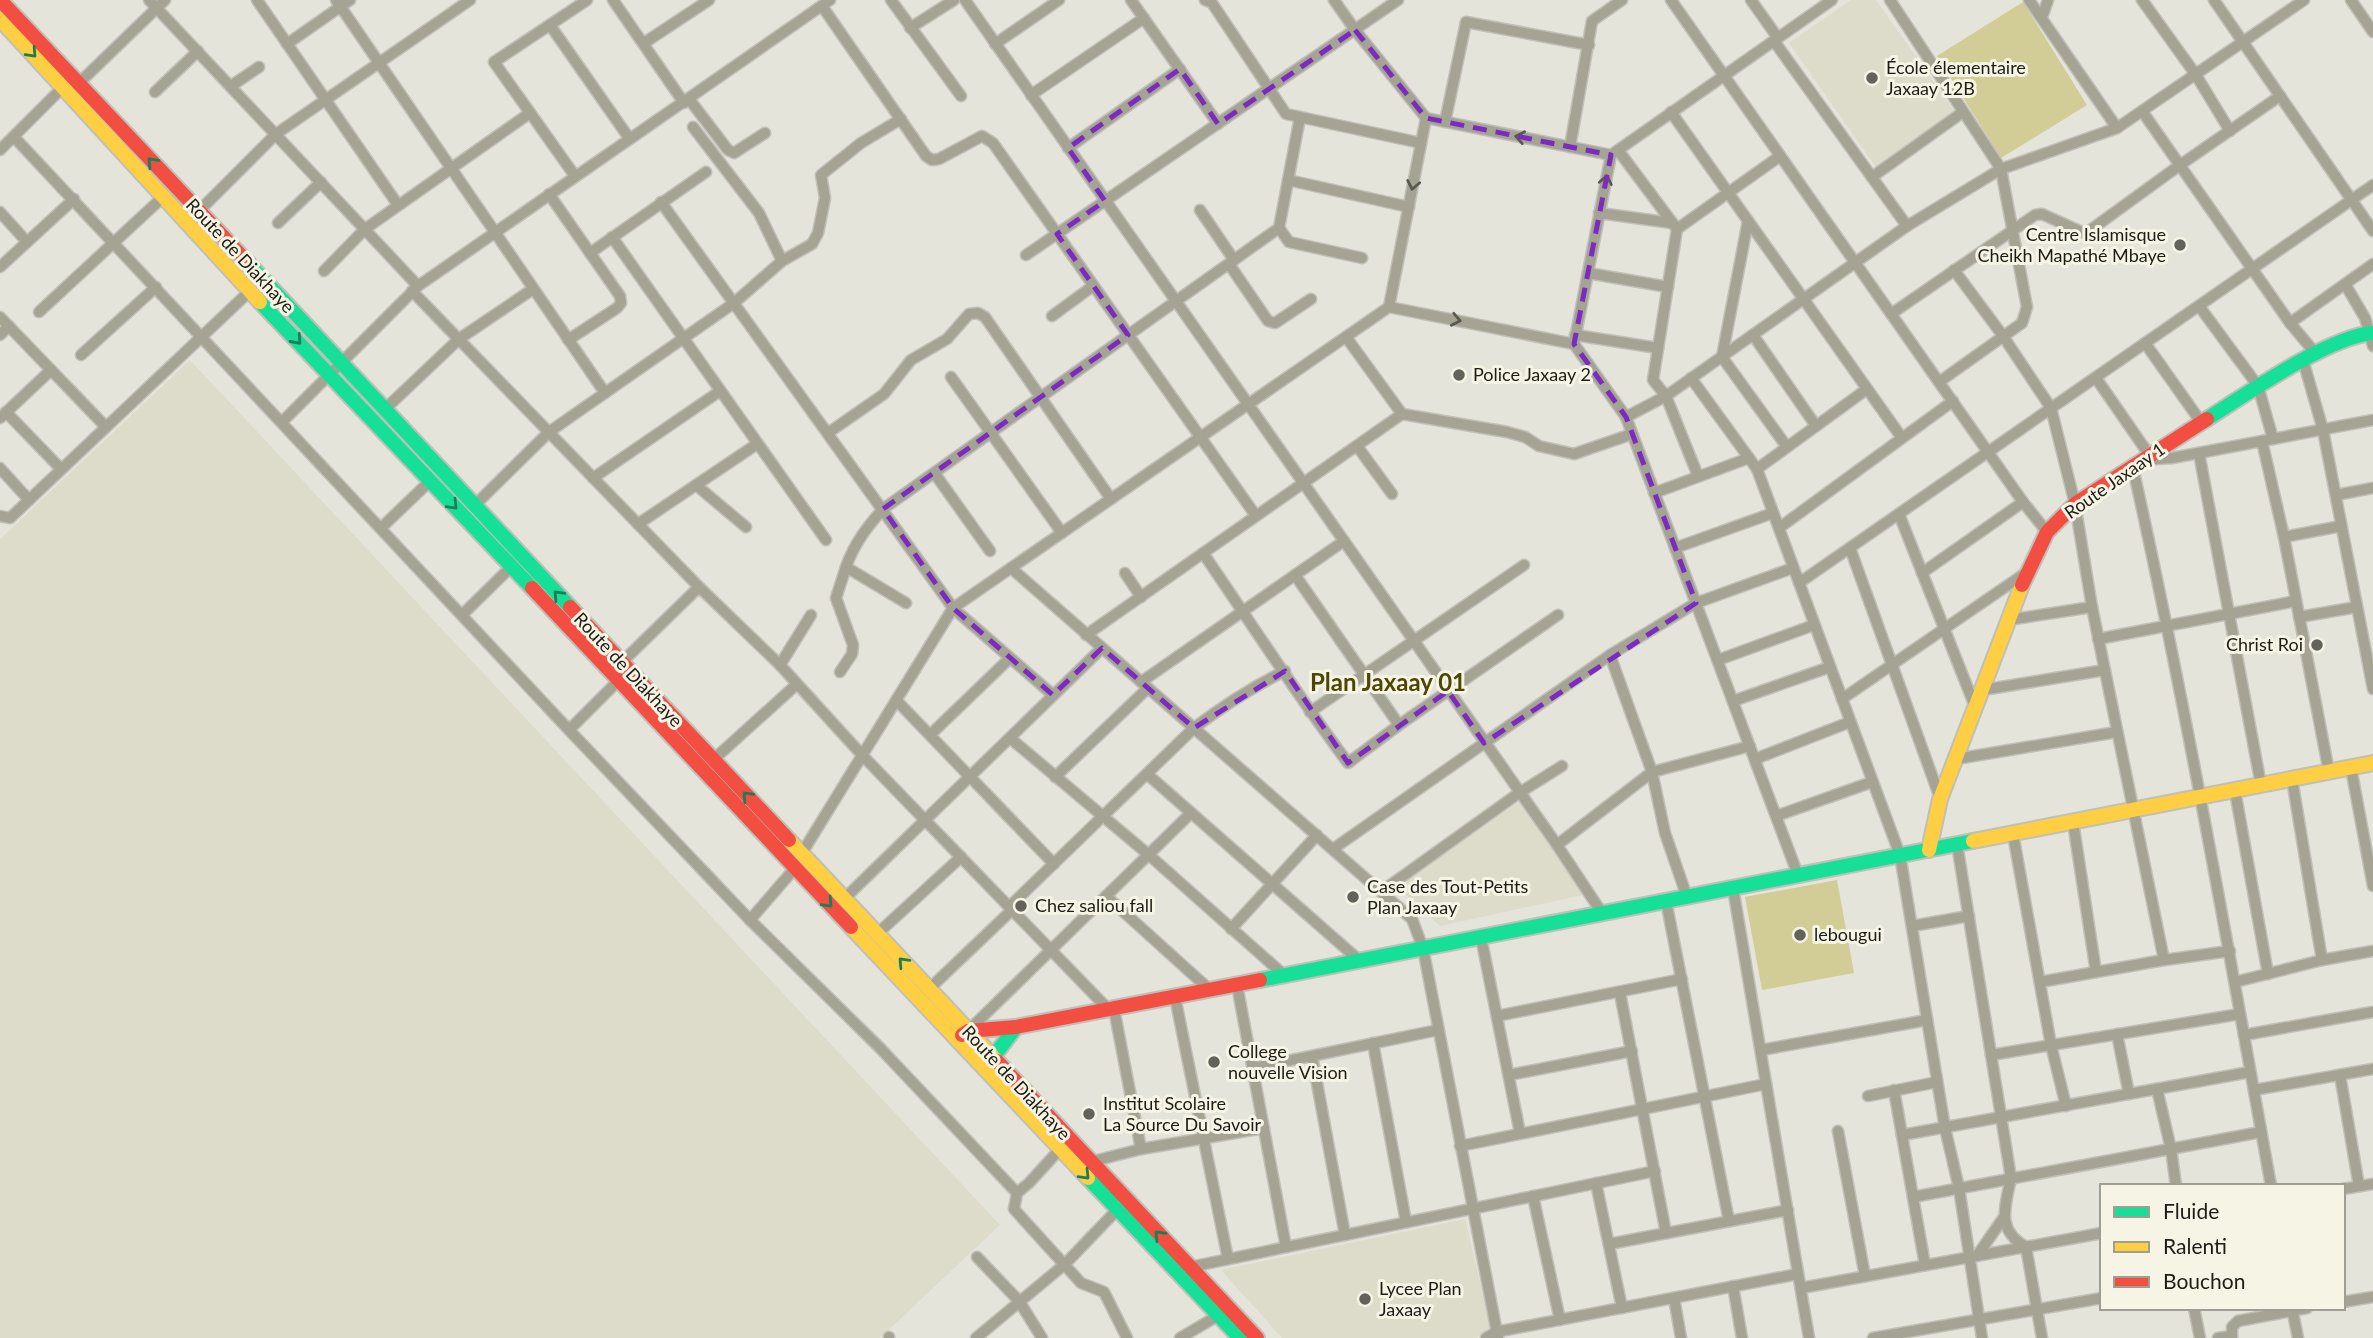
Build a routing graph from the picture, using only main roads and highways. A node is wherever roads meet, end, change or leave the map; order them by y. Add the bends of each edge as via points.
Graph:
1 (0, 0) edge
2 (0, 19) edge
3 (2372, 337) edge
4 (2373, 763) edge
5 (1929, 850) junction
6 (1016, 1027) junction
7 (962, 1035) junction
8 (988, 1064) junction
9 (1240, 1338) edge
10 (1257, 1338) edge

7 -> 1 main road, Route de Diakhaye via 929,989
2 -> 7 main road, Route de Diakhaye via 328,375 795,868
3 - 5 main road, Route Jaxaay 1 via 2359,334 2258,386 2075,505 2047,532 2027,572 1940,799
4 - 5 main road
5 - 6 main road
6 - 7 main road
6 - 8 main road
7 - 8 main road, Route de Diakhaye
8 -> 9 main road, Route de Diakhaye via 1060,1149
10 -> 8 main road, Route de Diakhaye

